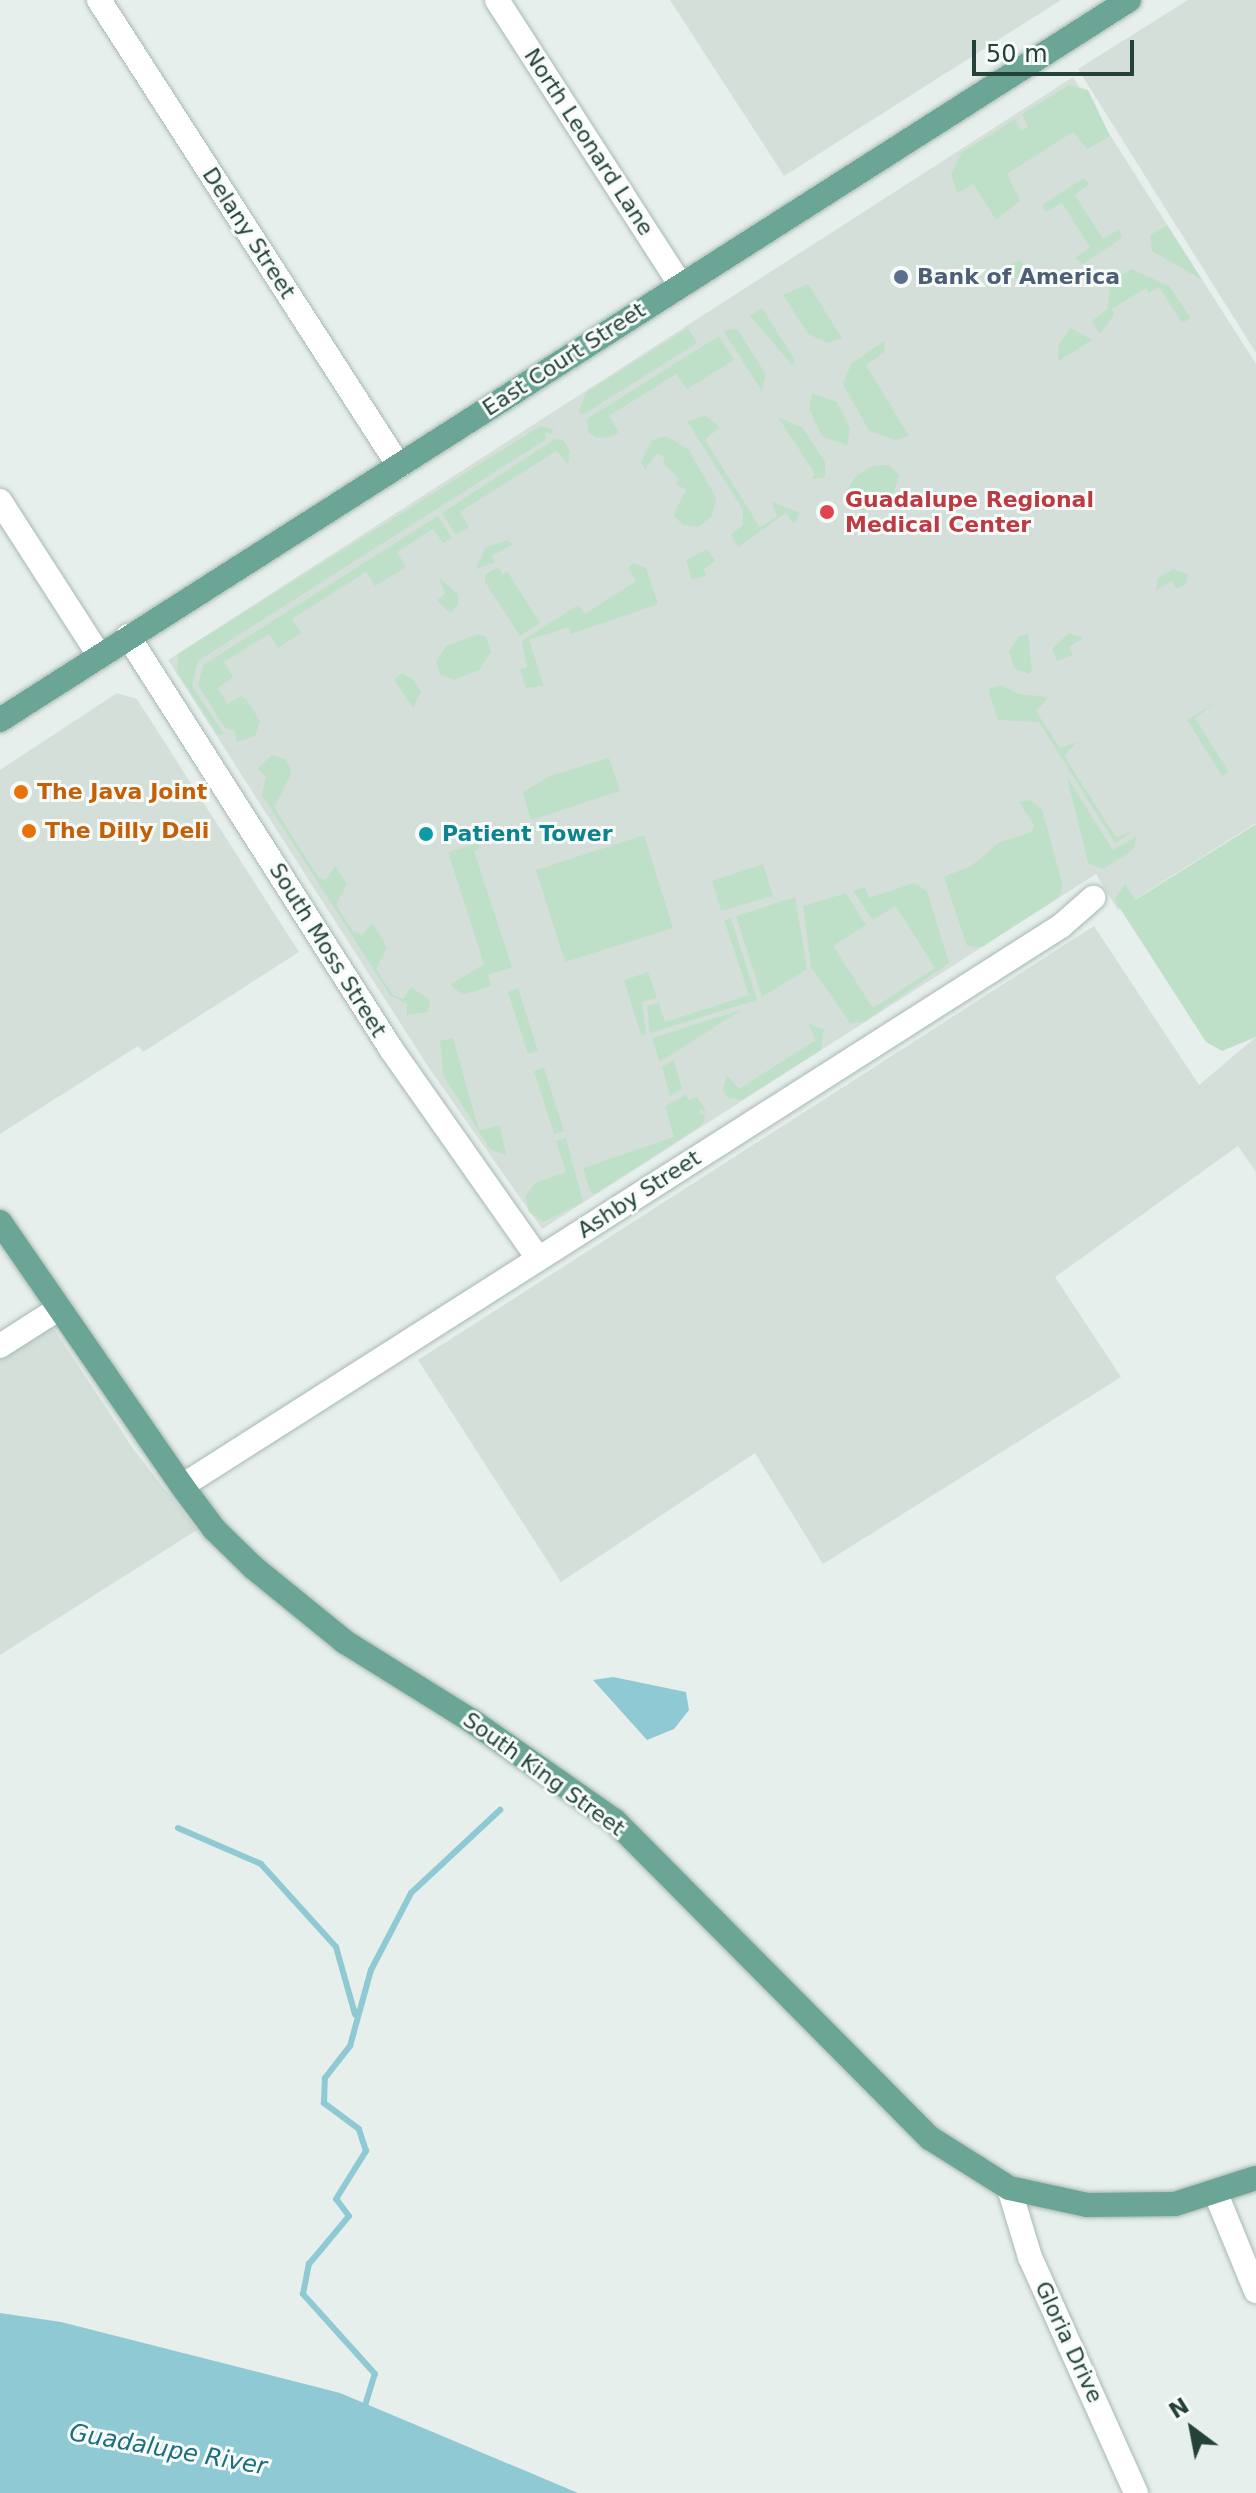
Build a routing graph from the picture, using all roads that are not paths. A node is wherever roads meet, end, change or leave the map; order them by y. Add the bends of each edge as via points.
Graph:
1 (99, 0) edge
2 (497, 0) edge
3 (1129, 0) edge
4 (680, 284) junction
5 (399, 466) junction
6 (0, 501) edge
7 (128, 636) junction
8 (99, 655) junction
9 (0, 720) edge
10 (1093, 898) dead end
11 (0, 1222) edge
12 (538, 1258) junction
13 (58, 1309) junction
14 (0, 1346) edge
15 (182, 1486) junction
16 (1256, 2178) edge
17 (1009, 2188) junction
18 (1216, 2194) junction
19 (1256, 2291) edge
20 (1136, 2493) edge

1 - 5 street, Delany Street
2 - 4 street, North Leonard Lane
3 - 4 main road, East Court Street
4 - 5 main road, East Court Street
5 - 7 main road, East Court Street
6 - 8 street
7 - 8 main road, East Court Street
7 - 12 street, South Moss Street via 391,1049
8 - 9 main road, East Court Street
10 - 12 street, Ashby Street via 1061,926
11 - 13 main road, South King Street
12 - 15 street, Ashby Street
13 - 14 street
13 - 15 main road, South King Street
15 - 17 main road, South King Street via 214,1529 292,1603 615,1821 930,2138
16 - 18 main road, South King Street
17 - 18 main road, South King Street via 1087,2205 1135,2206
17 - 20 street, Gloria Drive via 1030,2257
18 - 19 street

